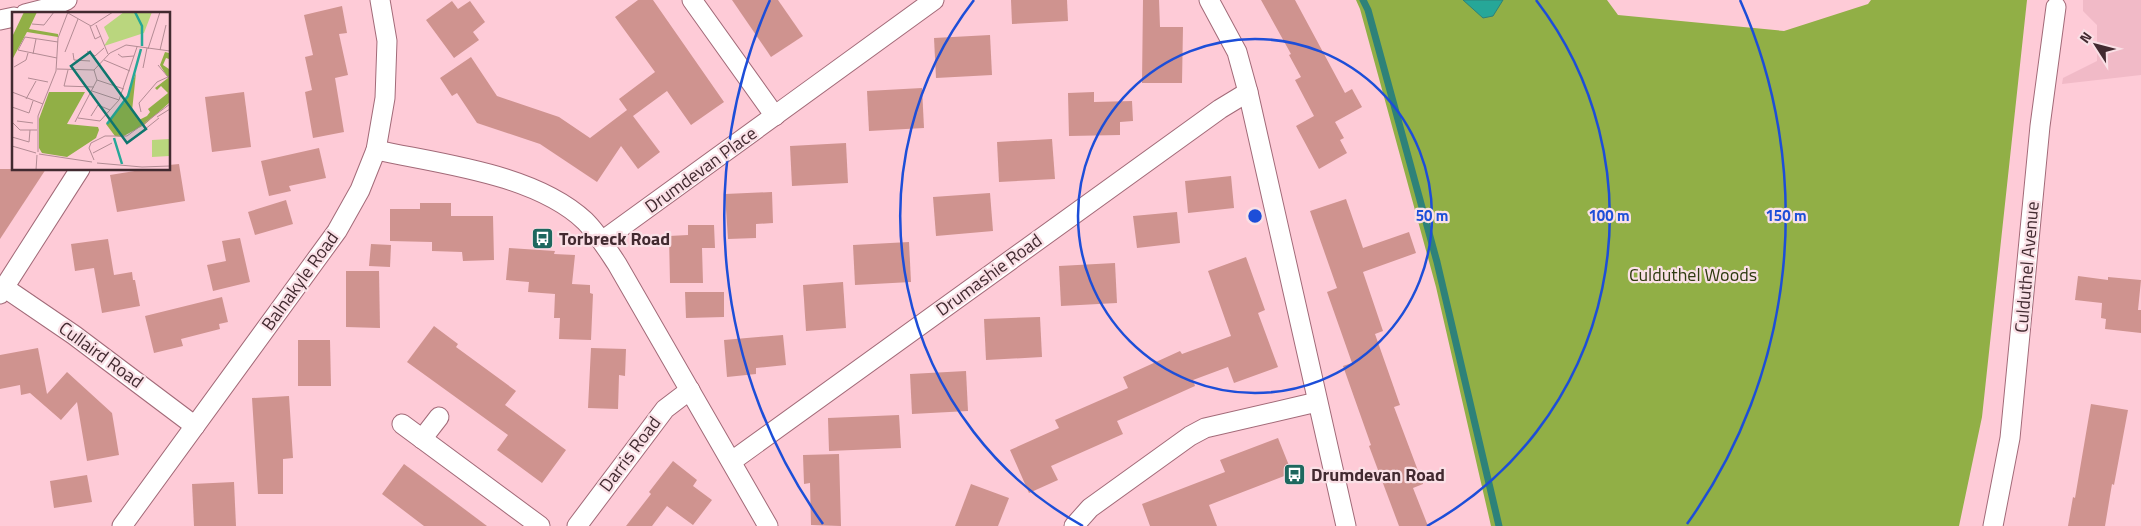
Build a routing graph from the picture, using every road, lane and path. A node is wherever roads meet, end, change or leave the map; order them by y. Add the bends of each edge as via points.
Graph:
1 (67, 0) edge
2 (380, 0) edge
3 (692, 0) edge
4 (934, 0) edge
5 (1209, 0) edge
6 (2056, 7) dead end
7 (33, 12) edge
8 (1248, 92) junction
9 (774, 116) junction
10 (376, 150) junction
11 (79, 170) edge
12 (602, 241) junction
13 (3, 291) edge
14 (690, 390) junction
15 (1317, 402) junction
16 (439, 417) dead end
17 (402, 424) dead end
18 (195, 426) junction
19 (422, 439) junction
20 (732, 461) junction
21 (122, 526) edge
22 (540, 526) edge
23 (578, 526) edge
24 (768, 526) edge
25 (1074, 526) edge
26 (1346, 526) edge
27 (1993, 526) edge

1 - 7 street
2 - 10 street, Balnakyle Road via 387,41 385,98
3 - 9 street, Drumdevan Place
4 - 9 street, Drumdevan Place
5 - 8 street via 1237,52
6 - 27 street, Culduthel Avenue via 2040,126 2010,438
8 - 15 street
8 - 20 street, Drumashie Road
9 - 12 street, Drumdevan Place
10 - 12 street via 504,178 536,189 564,205
10 - 18 street, Balnakyle Road via 360,190 336,232
11 - 13 street, Cullaird Road
12 - 14 street
13 - 18 street, Cullaird Road via 74,335
14 - 20 street
14 - 23 street, Darris Road via 665,409
15 - 25 street via 1205,428 1090,508
15 - 26 street
16 - 19 street
17 - 19 street
18 - 21 street, Balnakyle Road
19 - 22 street
20 - 24 street

